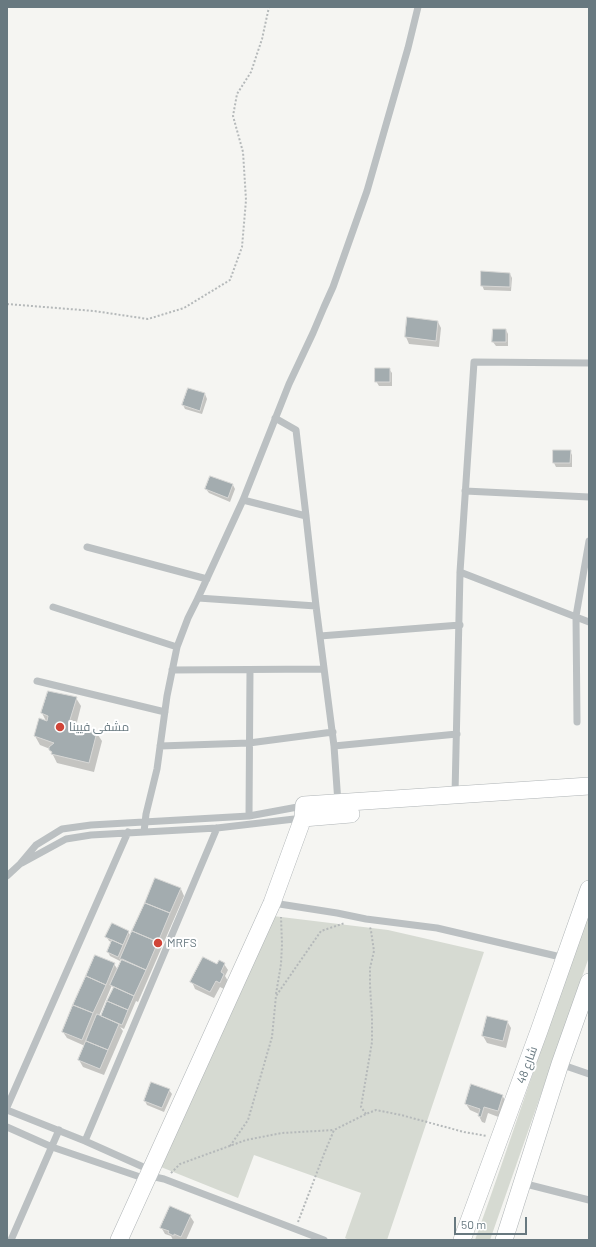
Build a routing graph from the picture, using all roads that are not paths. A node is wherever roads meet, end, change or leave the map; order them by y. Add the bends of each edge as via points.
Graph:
1 (418, 7) edge
2 (589, 363) edge
3 (275, 418) junction
4 (465, 491) junction
5 (589, 498) edge
6 (244, 500) junction
7 (306, 516) junction
8 (589, 541) edge
9 (87, 547) dead end
10 (460, 572) junction
11 (207, 579) junction
12 (198, 598) junction
13 (316, 606) junction
14 (53, 607) dead end
15 (576, 616) junction
16 (589, 622) edge
17 (460, 625) junction
18 (320, 636) junction
19 (177, 647) junction
20 (324, 669) junction
21 (172, 670) junction
22 (250, 670) junction
23 (37, 681) dead end
24 (165, 712) junction
25 (577, 722) dead end
26 (333, 732) junction
27 (457, 734) junction
28 (250, 743) junction
29 (160, 746) junction
30 (334, 746) junction
31 (589, 786) edge
32 (455, 794) junction
33 (589, 798) edge
34 (338, 803) junction
35 (304, 812) junction
36 (249, 816) junction
37 (145, 821) junction
38 (217, 828) junction
39 (128, 832) junction
40 (144, 832) junction
41 (20, 864) junction
42 (7, 876) edge
43 (589, 889) edge
44 (272, 903) junction
45 (565, 958) junction
46 (589, 982) edge
47 (560, 1064) junction
48 (589, 1074) edge
49 (7, 1107) edge
50 (7, 1110) edge
51 (7, 1127) edge
52 (59, 1130) junction
53 (85, 1141) junction
54 (52, 1147) junction
55 (154, 1176) junction
56 (522, 1183) junction
57 (589, 1200) edge
58 (11, 1240) edge
59 (119, 1240) edge
60 (324, 1240) edge
61 (462, 1240) edge
62 (504, 1240) edge

1 - 3 street via 386,126 351,237 333,287
2 - 4 street via 474,362
3 - 6 street
3 - 7 street via 296,430
4 - 5 street
4 - 10 street
6 - 7 street
6 - 11 street
7 - 13 street
8 - 15 street
9 - 11 street
10 - 15 street
10 - 17 street
11 - 12 street
12 - 13 street
12 - 19 street
13 - 18 street
14 - 19 street
15 - 16 street
15 - 25 street
17 - 18 street
17 - 27 street
18 - 20 street
19 - 21 street
20 - 22 street
20 - 26 street
21 - 22 street
21 - 24 street
22 - 28 street
23 - 24 street
24 - 29 street
26 - 28 street
26 - 30 street
27 - 30 street
27 - 32 street
28 - 29 street
28 - 36 street
29 - 37 street
30 - 34 street
31 - 32 main road
32 - 34 main road
33 - 35 main road
34 - 35 main road
35 - 36 street
35 - 38 street
35 - 44 main road
36 - 37 street
37 - 40 street
37 - 41 street via 91,824 62,829 36,845
38 - 40 street
38 - 53 street
39 - 40 street
39 - 41 street via 66,839
39 - 49 street
41 - 42 street
43 - 45 main road, 48 شارع
44 - 45 street via 437,928
44 - 55 main road
45 - 61 main road, 48 شارع
46 - 47 main road
47 - 48 street
47 - 56 main road
50 - 52 street
51 - 54 street
52 - 53 street
52 - 54 street
53 - 55 street
54 - 55 street
54 - 58 street
55 - 59 main road
55 - 60 street
56 - 57 street
56 - 62 main road

